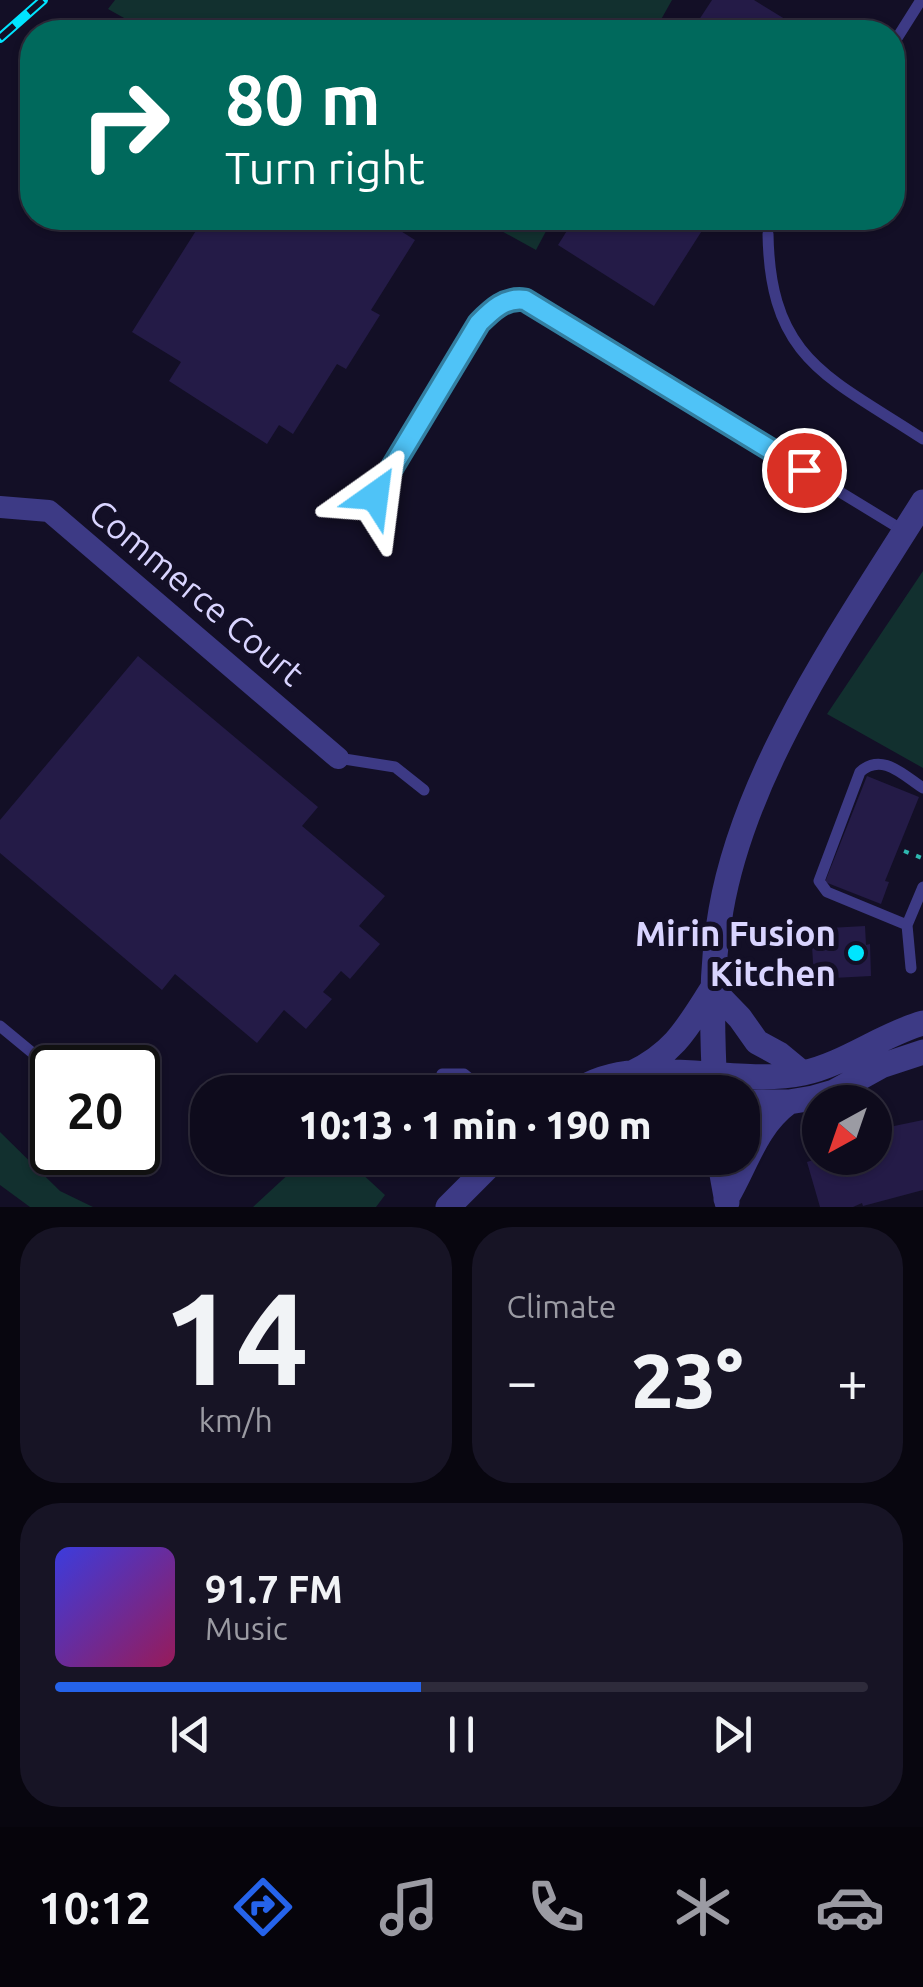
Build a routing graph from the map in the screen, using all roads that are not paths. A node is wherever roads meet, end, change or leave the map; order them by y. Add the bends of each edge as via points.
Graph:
1 (921, 0) edge
2 (905, 25) edge
3 (768, 234) dead end
4 (923, 440) edge
5 (375, 496) dead end
6 (923, 502) edge
7 (0, 507) edge
8 (904, 532) junction
9 (338, 758) joint
10 (923, 788) edge
11 (424, 790) dead end
12 (923, 889) edge
13 (907, 925) junction
14 (911, 968) dead end
15 (712, 988) junction
16 (923, 1024) edge
17 (0, 1026) edge
18 (30, 1051) edge
19 (923, 1052) edge
20 (631, 1073) junction
21 (802, 1073) junction
22 (621, 1075) edge
23 (646, 1075) edge
24 (714, 1075) edge
25 (760, 1077) edge
26 (760, 1102) edge
27 (790, 1102) junction
28 (481, 1175) edge
29 (724, 1186) edge
30 (448, 1207) edge

1 - 2 lane
3 - 4 lane via 774,300 794,343 815,368
5 - 8 lane via 479,323 514,298
6 - 8 street
7 - 9 street, Commerce Court via 48,511
8 - 15 street via 788,724 758,792 721,906
9 - 11 lane via 395,767
10 - 13 lane via 885,763 864,766 818,881 827,892
12 - 13 lane
13 - 14 lane
15 - 20 street via 676,1045
15 - 21 street via 757,1042
15 - 24 street
16 - 21 street
17 - 18 lane
19 - 27 street via 834,1092
20 - 22 street
20 - 23 street
21 - 25 street
26 - 27 street
27 - 29 street via 752,1142 744,1168
28 - 30 street

